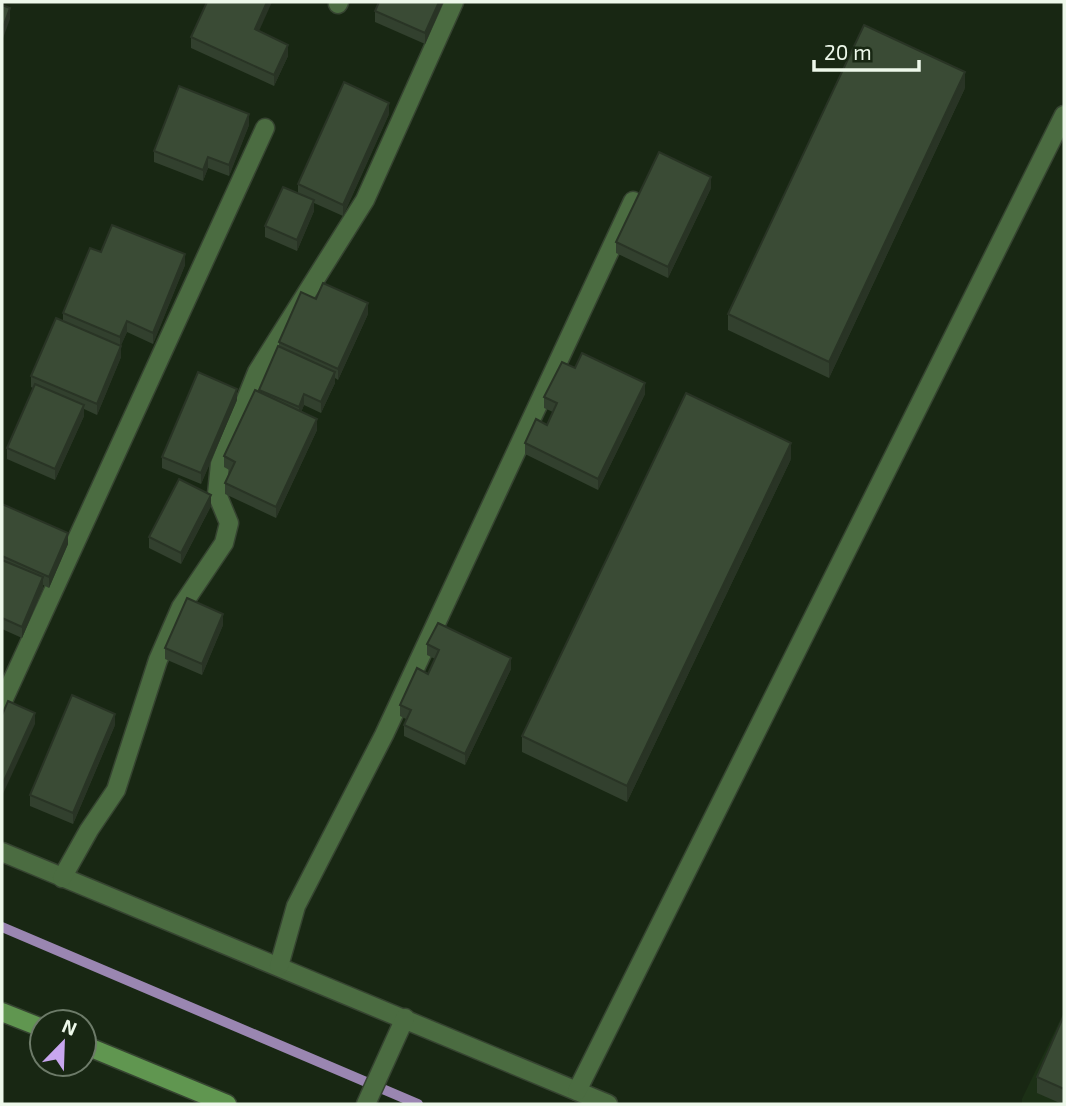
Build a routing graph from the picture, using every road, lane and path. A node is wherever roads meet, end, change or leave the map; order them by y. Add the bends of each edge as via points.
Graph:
1 (454, 2) edge
2 (1064, 115) edge
3 (265, 128) dead end
4 (633, 201) edge
5 (2, 703) edge
6 (2, 852) edge
7 (62, 878) junction
8 (279, 965) junction
9 (2, 1012) edge
10 (405, 1018) junction
11 (28, 1022) edge
12 (98, 1051) edge
13 (578, 1091) junction
14 (226, 1104) edge
15 (366, 1104) edge
16 (608, 1104) edge

1 - 7 street via 365,200 257,372 220,464 217,494 229,523 224,543 181,607 158,660 116,790
2 - 13 street
3 - 5 street
4 - 8 street via 384,735 296,906
6 - 7 street
7 - 8 street
8 - 10 street
9 - 11 main road
10 - 13 street
10 - 15 street
12 - 14 main road
13 - 16 street

